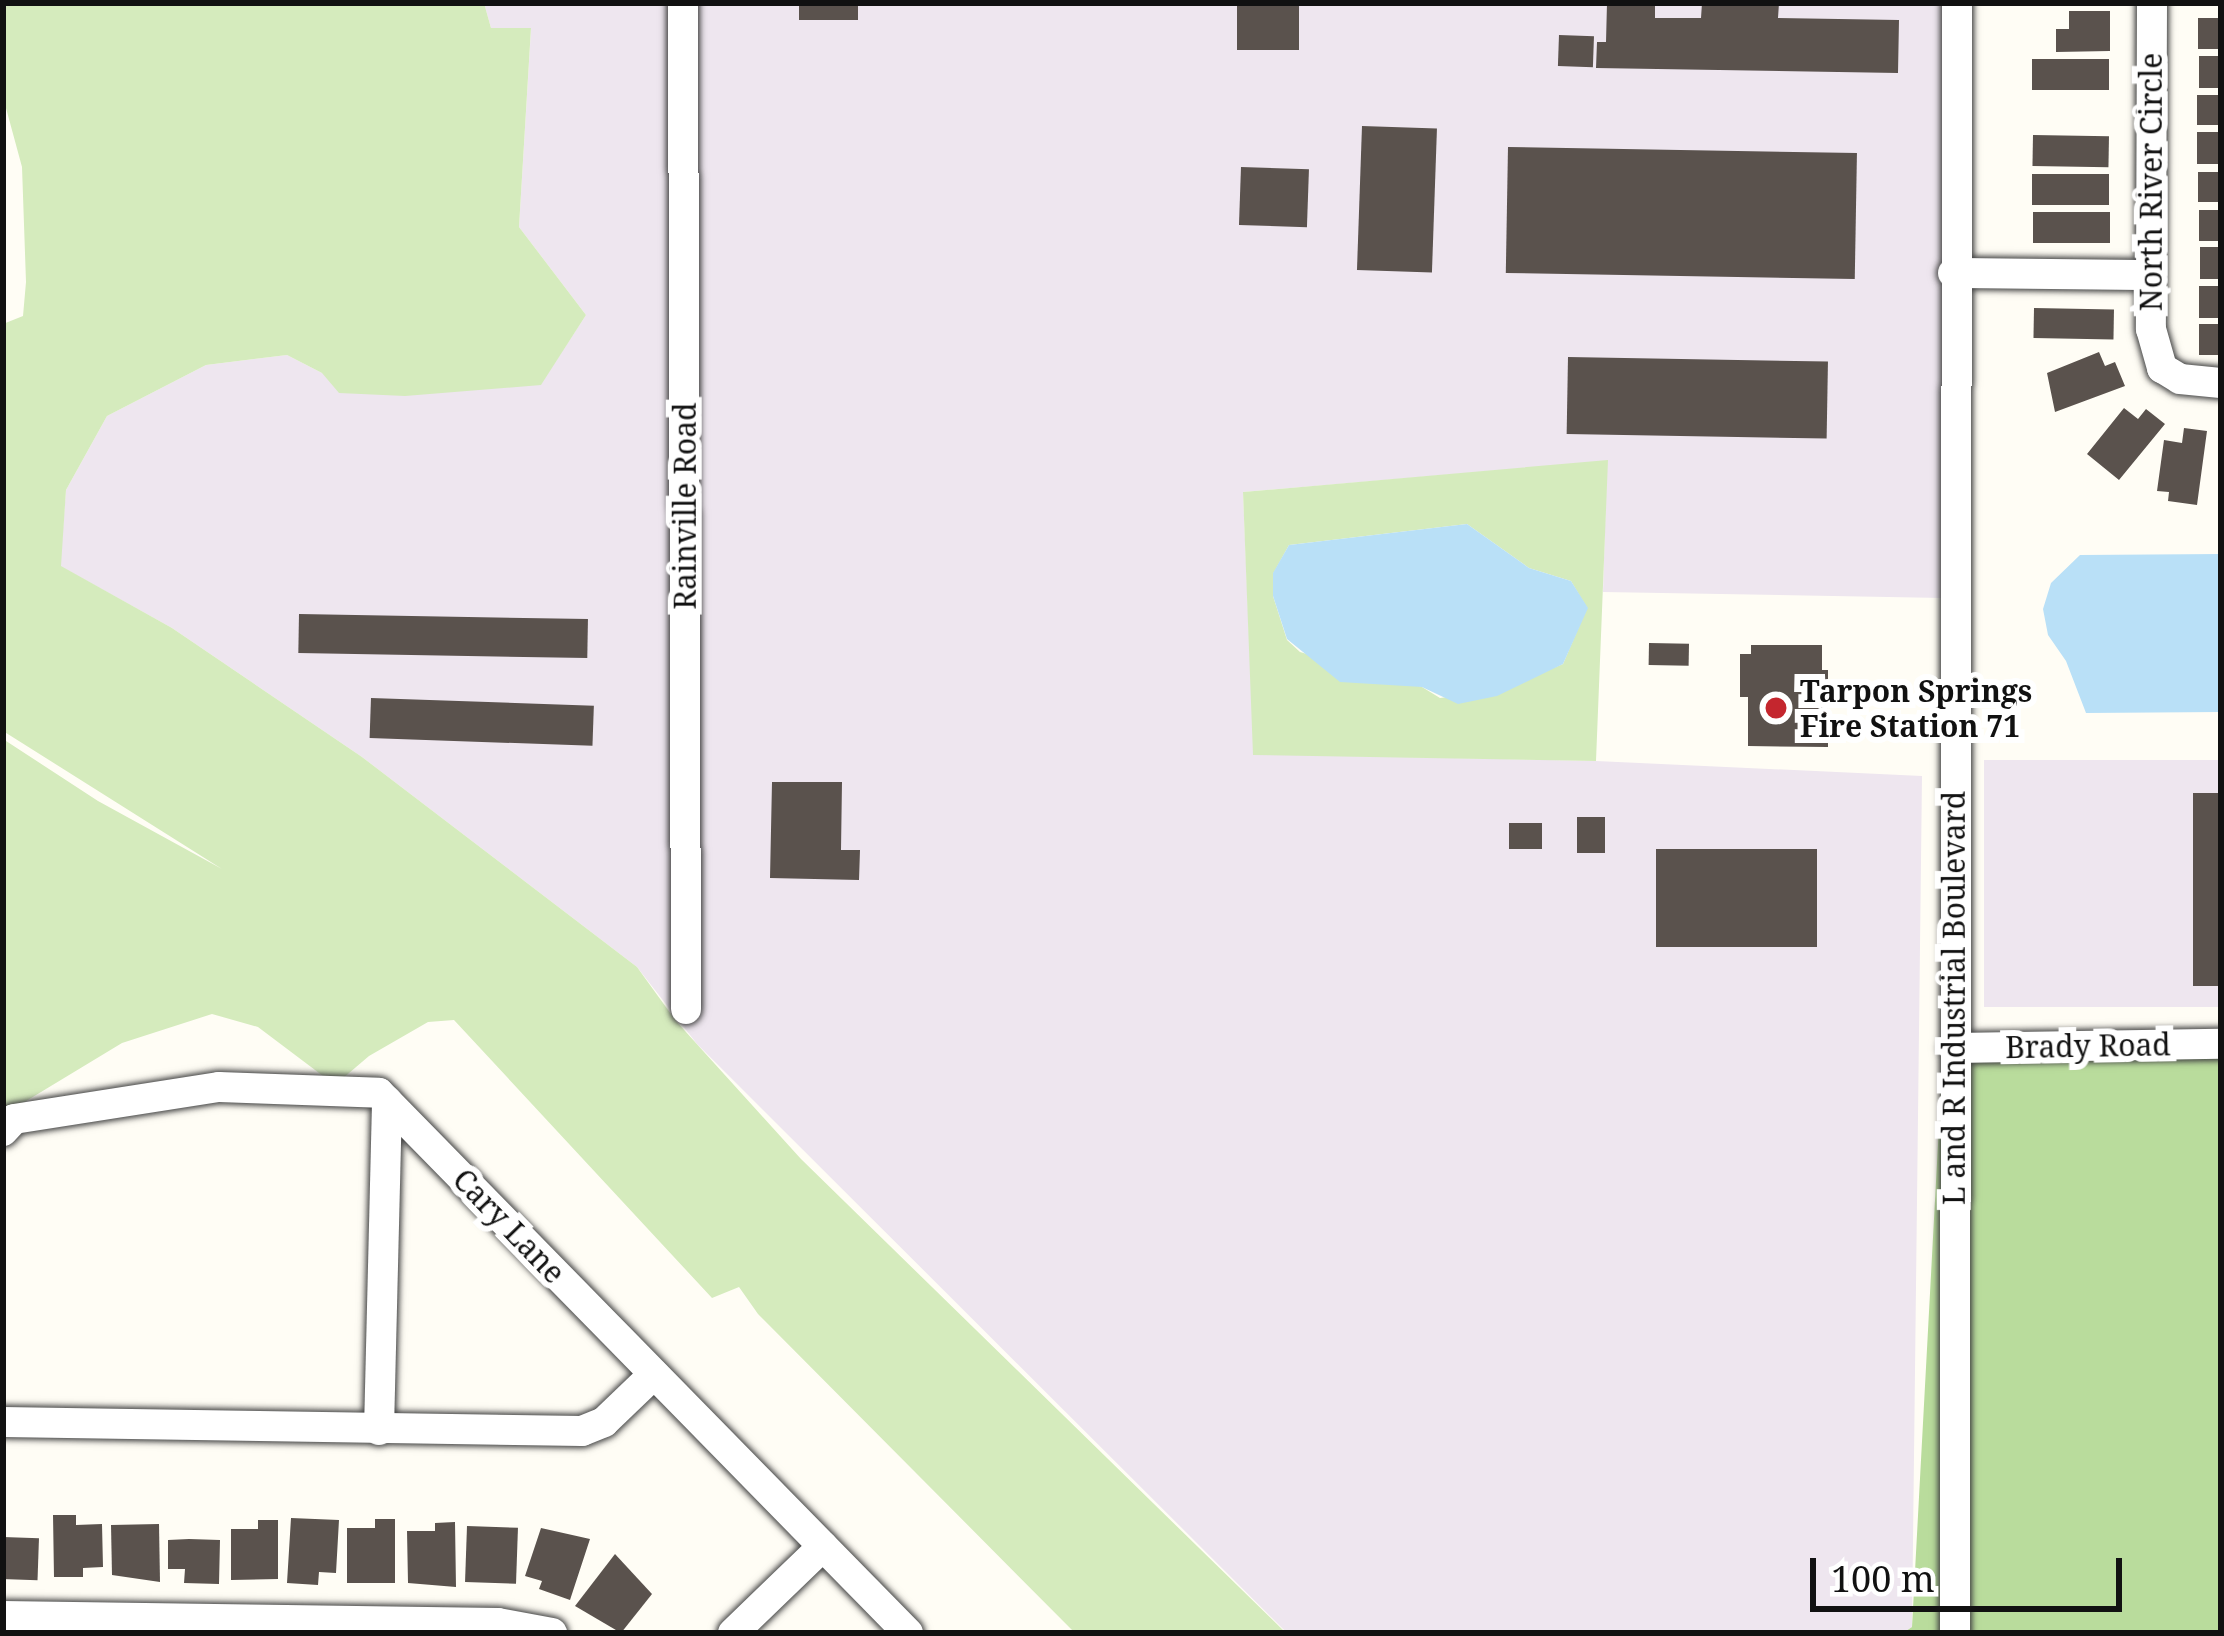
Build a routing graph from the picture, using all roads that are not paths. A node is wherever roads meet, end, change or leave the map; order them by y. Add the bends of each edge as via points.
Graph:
1 (682, 3) edge
2 (1957, 3) edge
3 (2152, 3) edge
4 (1954, 273) junction
5 (2149, 275) junction
6 (2221, 383) edge
7 (686, 1009) dead end
8 (2221, 1044) edge
9 (1954, 1048) junction
10 (387, 1101) junction
11 (3, 1131) edge
12 (654, 1374) junction
13 (3, 1422) edge
14 (379, 1430) junction
15 (823, 1546) junction
16 (3, 1616) edge
17 (125, 1626) edge
18 (346, 1628) edge
19 (551, 1631) edge
20 (734, 1633) edge
21 (908, 1633) edge
22 (1955, 1633) edge

1 - 7 street, Rainville Road
2 - 4 street, L and R Industrial Boulevard
3 - 5 street, North River Circle
4 - 5 street
4 - 9 street, L and R Industrial Boulevard
5 - 6 street, North River Circle via 2162,368 2180,379
8 - 9 street, Brady Road
9 - 22 street, L and R Industrial Boulevard
10 - 11 street via 379,1093 219,1088 14,1119
10 - 12 street, Cary Lane
10 - 14 street
12 - 14 street via 604,1422 582,1431
12 - 15 street, Cary Lane
13 - 14 street
15 - 20 street
15 - 21 street, Cary Lane
16 - 17 street
17 - 18 street
18 - 19 street via 498,1623

